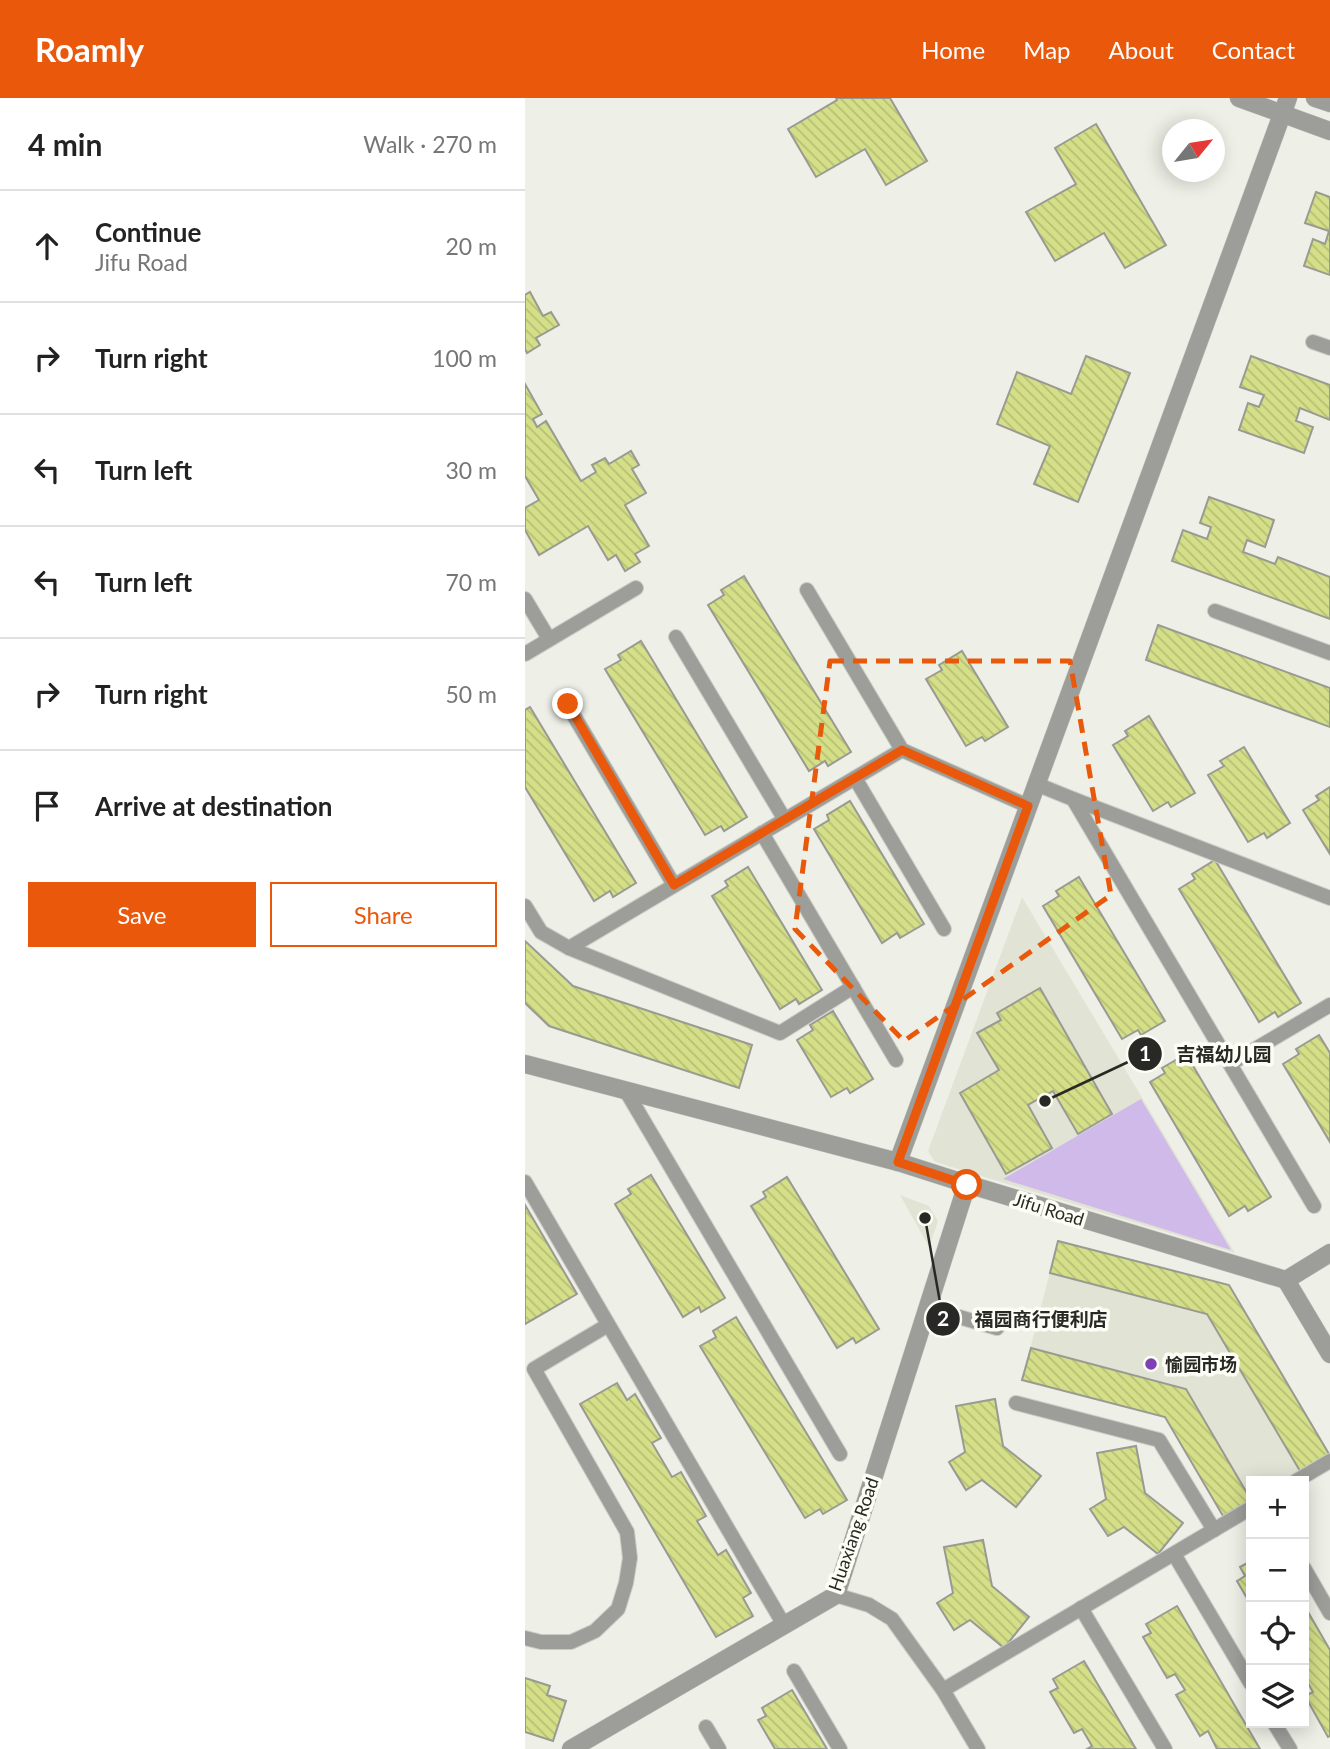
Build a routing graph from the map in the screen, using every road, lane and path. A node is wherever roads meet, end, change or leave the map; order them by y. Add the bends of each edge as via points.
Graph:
1 (1239, 98) edge
2 (1315, 98) edge
3 (1330, 103) edge
4 (1285, 106) edge
5 (1330, 131) edge
6 (1313, 342) dead end
7 (1330, 348) edge
8 (636, 588) dead end
9 (807, 590) dead end
10 (525, 599) edge
11 (1215, 611) dead end
12 (676, 637) dead end
13 (549, 639) junction
14 (1330, 653) edge
15 (525, 654) edge
16 (568, 704) dead end
17 (902, 750) junction
18 (855, 778) junction
19 (1036, 784) junction
20 (1073, 799) junction
21 (1028, 806) junction
22 (785, 820) junction
23 (762, 833) junction
24 (674, 885) junction
25 (1330, 898) edge
26 (525, 906) edge
27 (944, 929) dead end
28 (569, 948) junction
29 (853, 987) junction
30 (1330, 1005) edge
31 (896, 1060) dead end
32 (525, 1064) edge
33 (1230, 1064) junction
34 (626, 1091) junction
35 (898, 1162) junction
36 (525, 1182) edge
37 (967, 1185) junction
38 (1314, 1206) dead end
39 (1330, 1253) edge
40 (1286, 1280) junction
41 (928, 1308) junction
42 (608, 1325) junction
43 (997, 1328) dead end
44 (1330, 1354) edge
45 (530, 1365) edge
46 (1016, 1404) dead end
47 (840, 1454) dead end
48 (1330, 1461) edge
49 (1304, 1476) edge
50 (1246, 1511) edge
51 (1214, 1530) junction
52 (1174, 1553) junction
53 (1309, 1577) edge
54 (836, 1595) junction
55 (1081, 1608) junction
56 (1330, 1613) edge
57 (784, 1625) junction
58 (525, 1638) edge
59 (794, 1671) dead end
60 (1246, 1675) edge
61 (943, 1690) junction
62 (706, 1727) dead end
63 (1277, 1728) edge
64 (571, 1749) edge
65 (719, 1749) edge
66 (840, 1749) edge
67 (978, 1749) edge
68 (1165, 1749) edge
69 (1290, 1749) edge

1 - 4 street
2 - 3 street
4 - 5 street
4 - 19 street
6 - 7 lane
8 - 13 lane
9 - 17 lane
10 - 13 lane
11 - 14 lane
12 - 22 lane
13 - 15 lane
16 - 24 lane
17 - 18 lane
17 - 21 lane
18 - 22 lane
18 - 27 lane
19 - 20 lane
19 - 21 street
20 - 25 lane
20 - 33 lane
21 - 35 street
22 - 23 lane
23 - 24 lane
23 - 29 lane
24 - 28 lane
26 - 28 lane via 541,932
28 - 29 lane via 780,1033
29 - 31 lane
30 - 33 lane
32 - 34 street, Jifu Road
33 - 38 lane
34 - 35 street, Jifu Road
34 - 47 lane
35 - 37 street, Jifu Road
36 - 42 lane
37 - 40 street, Jifu Road
37 - 41 street, Huaxiang Road
39 - 40 street
40 - 44 street
41 - 43 lane
41 - 54 street, Huaxiang Road
42 - 45 lane
42 - 57 lane
45 - 58 lane via 627,1532 630,1558 618,1609 595,1631 571,1642
46 - 51 lane via 1159,1440
48 - 49 lane
50 - 51 lane
51 - 52 lane
52 - 55 lane
52 - 60 lane
53 - 56 lane
54 - 57 street, Huaxiang Road
54 - 61 lane via 869,1605 892,1619
55 - 61 lane
55 - 68 lane
57 - 64 street, Huaxiang Road
59 - 66 lane
61 - 67 lane
62 - 65 lane
63 - 69 lane

